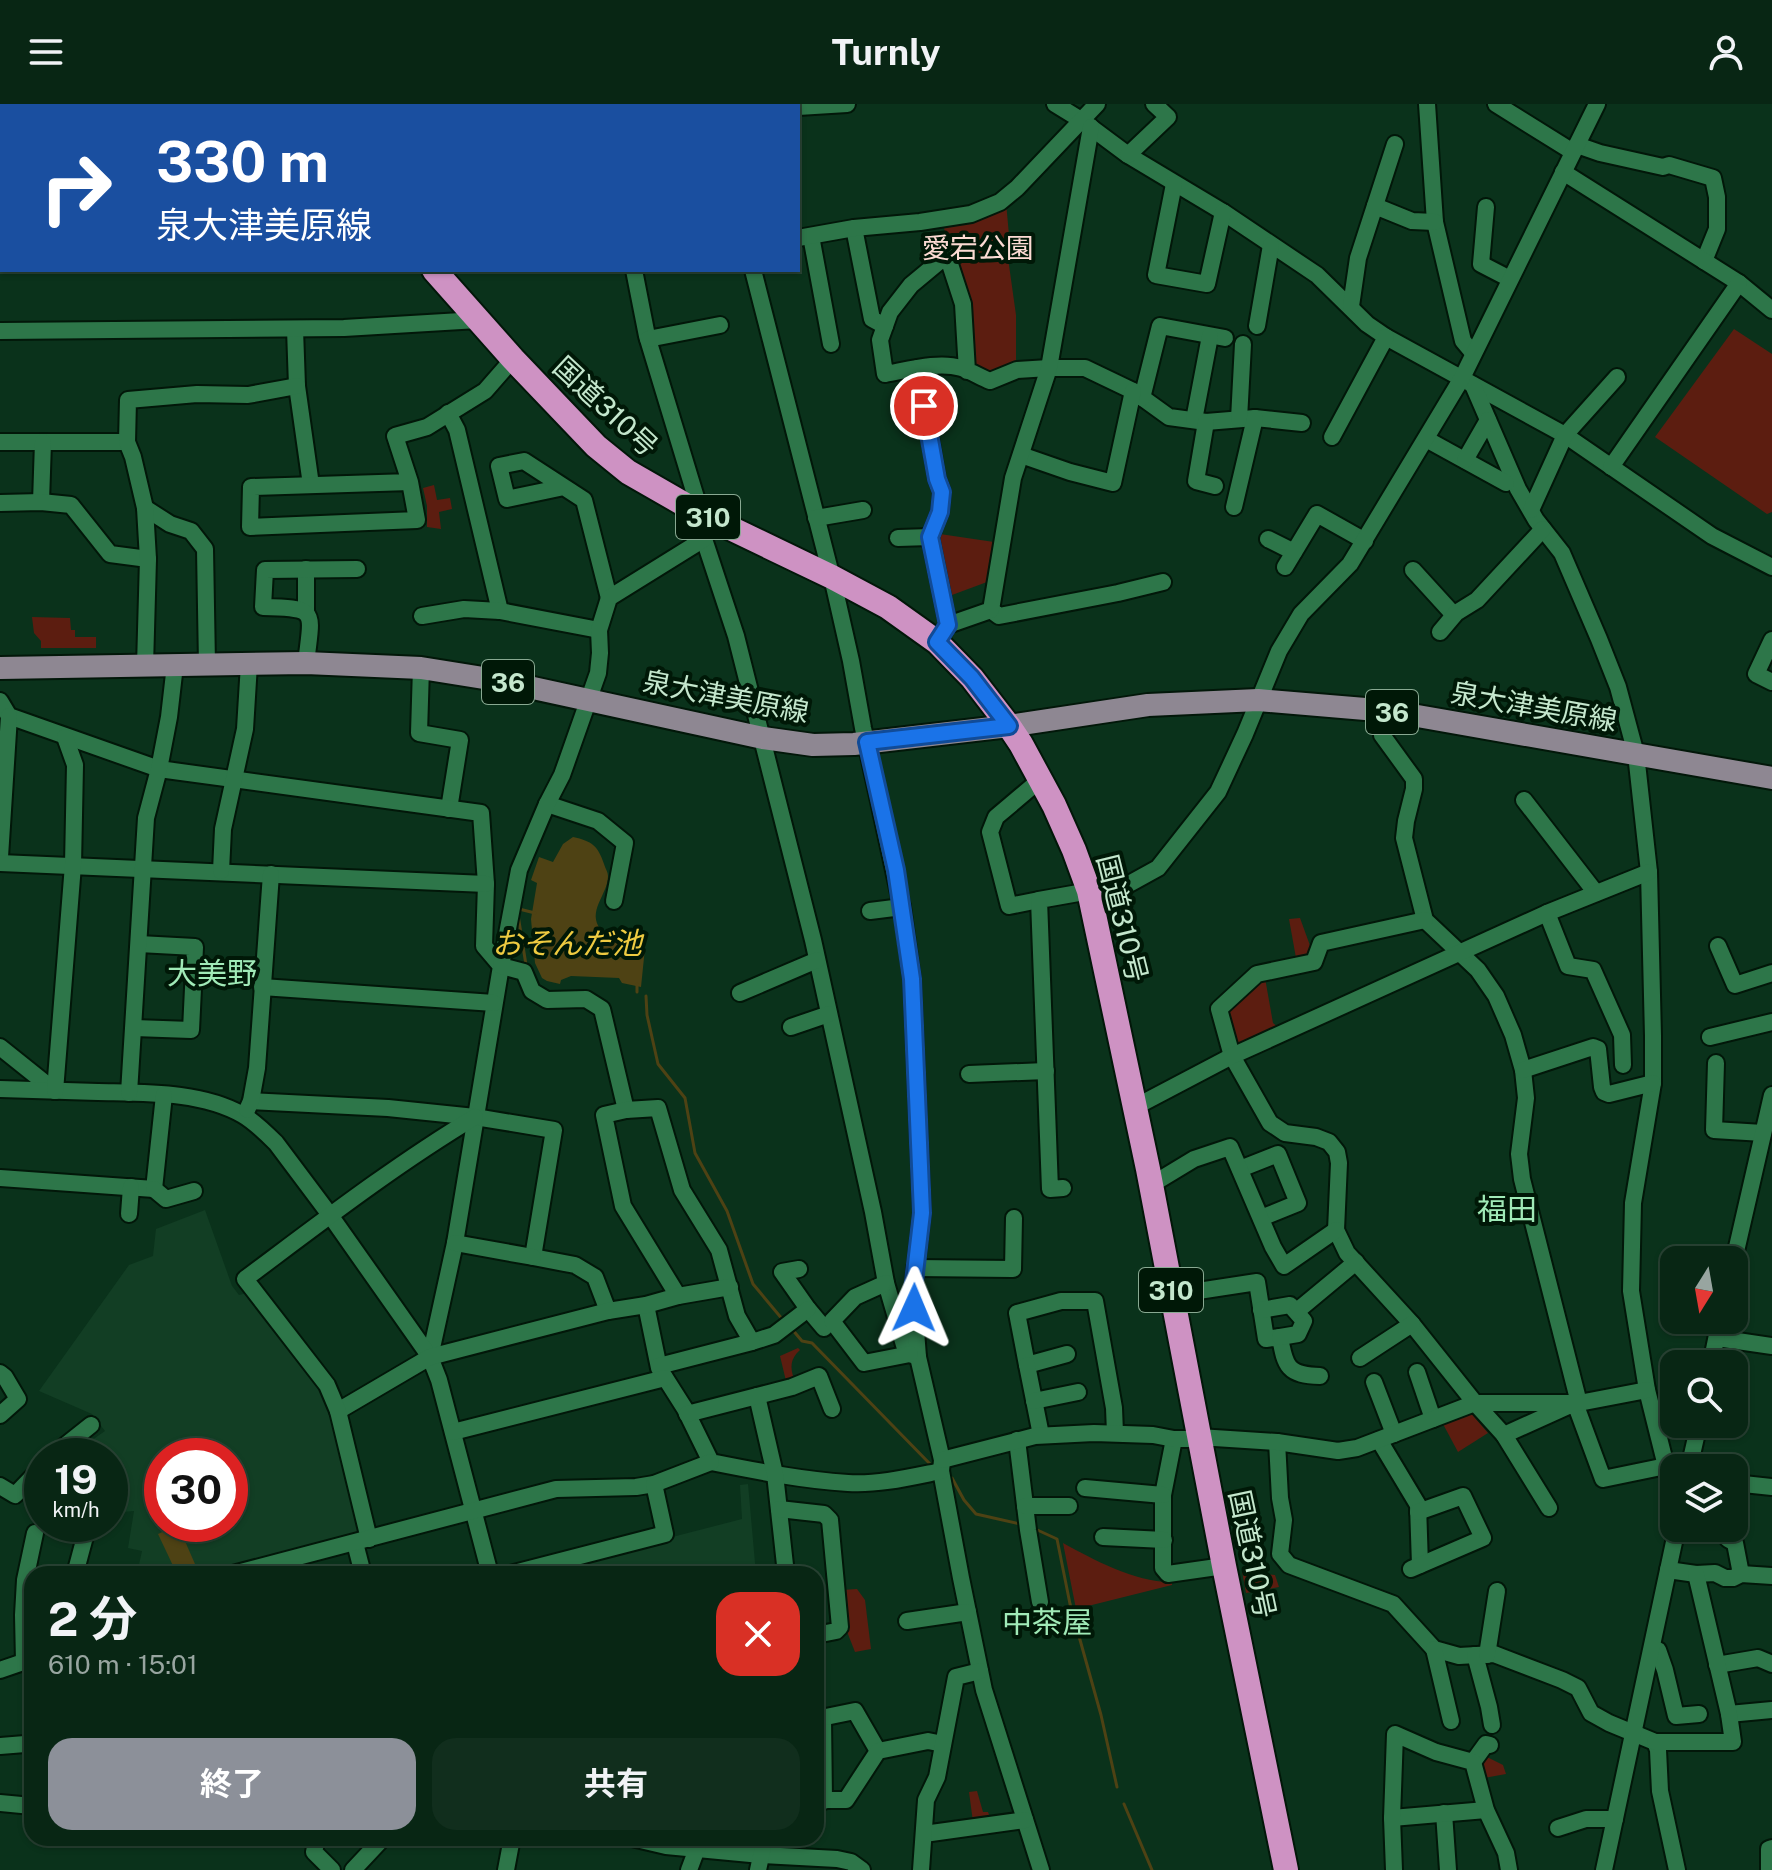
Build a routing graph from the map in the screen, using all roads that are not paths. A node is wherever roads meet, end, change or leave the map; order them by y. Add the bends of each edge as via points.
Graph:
1 (831, 104) edge
2 (847, 104) edge
3 (1055, 104) edge
4 (1097, 104) edge
5 (1154, 104) edge
6 (1427, 104) edge
7 (1496, 104) edge
8 (1597, 104) edge
9 (800, 107) edge
10 (1086, 123) junction
11 (1395, 144) dead end
12 (1575, 149) junction
13 (1128, 155) junction
14 (1563, 172) junction
15 (1174, 184) junction
16 (1375, 206) junction
17 (1486, 207) dead end
18 (1223, 212) junction
19 (1435, 222) junction
20 (854, 228) junction
21 (805, 237) edge
22 (1271, 245) junction
23 (1704, 261) junction
24 (436, 272) edge
25 (634, 272) edge
26 (754, 272) edge
27 (1510, 279) junction
28 (1739, 283) junction
29 (1351, 306) junction
30 (1772, 310) edge
31 (478, 320) junction
32 (720, 325) dead end
33 (885, 326) junction
34 (1257, 326) dead end
35 (295, 329) junction
36 (0, 331) edge
37 (1386, 337) junction
38 (648, 339) junction
39 (831, 344) dead end
40 (1243, 344) dead end
41 (1473, 353) junction
42 (513, 359) junction
43 (918, 368) junction
44 (1049, 368) junction
45 (967, 371) junction
46 (1617, 377) dead end
47 (1468, 381) junction
48 (297, 386) junction
49 (1138, 394) junction
50 (448, 413) junction
51 (1247, 418) junction
52 (1488, 420) junction
53 (1200, 421) junction
54 (1302, 423) dead end
55 (1565, 435) junction
56 (1332, 437) dead end
57 (1426, 439) junction
58 (0, 442) edge
59 (43, 442) junction
60 (127, 442) junction
61 (1021, 455) junction
62 (1465, 460) junction
63 (1611, 467) junction
64 (410, 482) junction
65 (1506, 483) dead end
66 (311, 485) junction
67 (1215, 486) dead end
68 (564, 487) dead end
69 (41, 502) junction
70 (0, 503) edge
71 (1234, 507) dead end
72 (145, 508) junction
73 (863, 510) dead end
74 (1531, 510) junction
75 (701, 514) junction
76 (816, 518) junction
77 (1543, 529) junction
78 (930, 537) junction
79 (898, 538) dead end
80 (704, 539) junction
81 (1268, 539) dead end
82 (1365, 541) junction
83 (1294, 552) junction
84 (148, 559) junction
85 (1285, 567) dead end
86 (1772, 567) edge
87 (306, 569) junction
88 (357, 569) dead end
89 (1413, 570) dead end
90 (833, 582) junction
91 (1163, 582) dead end
92 (609, 598) junction
93 (991, 610) junction
94 (500, 611) junction
95 (306, 612) junction
96 (1454, 615) junction
97 (422, 616) dead end
98 (599, 630) junction
99 (1440, 632) dead end
100 (942, 634) junction
101 (1772, 640) edge
102 (306, 663) junction
103 (249, 664) junction
104 (175, 665) junction
105 (207, 665) junction
106 (145, 666) junction
107 (0, 668) edge
108 (421, 668) junction
109 (1772, 682) edge
110 (589, 699) junction
111 (1258, 700) junction
112 (4, 708) edge
113 (1389, 711) junction
114 (1009, 726) junction
115 (65, 737) junction
116 (763, 738) junction
117 (867, 742) junction
118 (1636, 754) junction
119 (159, 769) junction
120 (1772, 778) edge
121 (1041, 779) junction
122 (235, 780) junction
123 (1524, 800) dead end
124 (547, 804) junction
125 (449, 809) junction
126 (0, 860) edge
127 (73, 865) junction
128 (142, 869) junction
129 (221, 871) junction
130 (1649, 872) junction
131 (271, 874) junction
132 (486, 884) junction
133 (1089, 891) junction
134 (1596, 893) junction
135 (1039, 900) junction
136 (614, 901) dead end
137 (902, 907) junction
138 (870, 911) dead end
139 (1547, 913) junction
140 (1425, 920) junction
141 (139, 944) junction
142 (1718, 946) dead end
143 (1460, 952) junction
144 (817, 960) junction
145 (501, 966) junction
146 (1772, 973) edge
147 (262, 987) junction
148 (740, 993) dead end
149 (494, 1003) junction
150 (829, 1014) junction
151 (1772, 1022) edge
152 (791, 1027) dead end
153 (134, 1028) junction
154 (1622, 1035) junction
155 (1653, 1036) junction
156 (1710, 1037) dead end
157 (0, 1047) edge
158 (1232, 1056) junction
159 (1716, 1063) dead end
160 (1623, 1065) dead end
161 (1523, 1070) junction
162 (1046, 1071) junction
163 (969, 1074) dead end
164 (1653, 1083) junction
165 (0, 1089) edge
166 (55, 1091) junction
167 (129, 1093) junction
168 (164, 1095) junction
169 (1772, 1095) edge
170 (1135, 1107) junction
171 (248, 1108) junction
172 (626, 1110) junction
173 (475, 1117) junction
174 (1763, 1133) junction
175 (1240, 1169) junction
176 (0, 1178) edge
177 (1151, 1185) junction
178 (131, 1187) junction
179 (1063, 1188) dead end
180 (154, 1189) junction
181 (194, 1191) dead end
182 (129, 1214) dead end
183 (330, 1215) junction
184 (1014, 1218) dead end
185 (1261, 1218) junction
186 (1336, 1230) junction
187 (455, 1243) junction
188 (1737, 1246) edge
189 (533, 1257) junction
190 (1356, 1262) junction
191 (915, 1268) junction
192 (799, 1269) dead end
193 (886, 1283) junction
194 (730, 1287) junction
195 (1172, 1295) junction
196 (678, 1296) junction
197 (646, 1305) junction
198 (808, 1309) junction
199 (1261, 1310) junction
200 (608, 1311) junction
201 (1297, 1311) junction
202 (1412, 1324) junction
203 (824, 1328) dead end
204 (1718, 1334) edge
205 (1280, 1337) junction
206 (1717, 1338) junction
207 (752, 1342) junction
208 (1772, 1346) edge
209 (1714, 1350) edge
210 (1067, 1354) dead end
211 (914, 1356) junction
212 (430, 1357) junction
213 (1360, 1358) dead end
214 (1027, 1365) junction
215 (662, 1372) junction
216 (1417, 1372) dead end
217 (0, 1373) edge
218 (1320, 1376) dead end
219 (1374, 1382) dead end
220 (1647, 1390) junction
221 (1078, 1392) dead end
222 (757, 1396) junction
223 (1034, 1401) junction
224 (1475, 1403) junction
225 (1577, 1403) junction
226 (832, 1409) dead end
227 (338, 1411) junction
228 (687, 1414) junction
229 (0, 1415) edge
230 (1433, 1419) junction
231 (91, 1425) dead end
232 (453, 1432) junction
233 (1115, 1433) junction
234 (1041, 1435) junction
235 (1504, 1435) junction
236 (1199, 1437) junction
237 (1386, 1437) junction
238 (75, 1438) edge
239 (1174, 1439) junction
240 (1017, 1440) junction
241 (1277, 1442) junction
242 (1666, 1454) edge
243 (711, 1462) junction
244 (942, 1466) junction
245 (1660, 1470) edge
246 (775, 1474) junction
247 (654, 1484) junction
248 (1748, 1484) edge
249 (24, 1486) edge
250 (1772, 1487) edge
251 (1085, 1488) dead end
252 (5, 1489) edge
253 (1163, 1495) junction
254 (1025, 1506) junction
255 (1069, 1506) dead end
256 (0, 1507) edge
257 (1549, 1508) dead end
258 (779, 1509) junction
259 (472, 1511) junction
260 (1418, 1512) junction
261 (1103, 1537) dead end
262 (1164, 1540) junction
263 (362, 1541) junction
264 (33, 1542) edge
265 (84, 1542) edge
266 (1674, 1542) edge
267 (1733, 1542) edge
268 (28, 1566) edge
269 (77, 1566) edge
270 (271, 1566) edge
271 (363, 1566) edge
272 (488, 1566) edge
273 (541, 1566) edge
274 (785, 1566) edge
275 (1224, 1566) junction
276 (1668, 1570) junction
277 (1696, 1574) junction
278 (1741, 1574) junction
279 (1772, 1576) edge
280 (1497, 1591) dead end
281 (24, 1598) edge
282 (1040, 1602) dead end
283 (968, 1612) junction
284 (907, 1621) dead end
285 (24, 1624) edge
286 (824, 1633) edge
287 (1652, 1648) junction
288 (1434, 1649) junction
289 (1481, 1655) junction
290 (24, 1661) edge
291 (1772, 1664) edge
292 (1717, 1665) junction
293 (0, 1670) edge
294 (980, 1671) junction
295 (1772, 1710) edge
296 (1699, 1714) dead end
297 (1729, 1714) junction
298 (824, 1717) edge
299 (1451, 1721) dead end
300 (1492, 1725) dead end
301 (1634, 1733) junction
302 (1655, 1742) junction
303 (24, 1744) edge
304 (943, 1744) junction
305 (1490, 1745) dead end
306 (0, 1746) edge
307 (878, 1751) junction
308 (1473, 1762) junction
309 (824, 1801) edge
310 (0, 1803) edge
311 (24, 1805) edge
312 (1486, 1810) junction
313 (1444, 1813) junction
314 (1392, 1818) junction
315 (1615, 1819) junction
316 (1025, 1820) junction
317 (1558, 1828) dead end
318 (924, 1834) junction
319 (315, 1846) edge
320 (376, 1846) edge
321 (510, 1846) edge
322 (697, 1846) edge
323 (711, 1846) edge
324 (1772, 1848) edge
325 (761, 1854) edge
326 (822, 1864) edge
327 (332, 1870) edge
328 (353, 1870) edge
329 (506, 1870) edge
330 (689, 1870) edge
331 (862, 1870) edge
332 (921, 1870) edge
333 (1041, 1870) edge
334 (1286, 1870) edge
335 (1394, 1870) edge
336 (1448, 1870) edge
337 (1509, 1870) edge
338 (1604, 1870) edge
339 (1677, 1870) edge
340 (1769, 1870) edge

1 - 2 street
1 - 9 street
3 - 10 street
4 - 10 street
5 - 13 street via 1168,117
6 - 19 street
7 - 12 street
8 - 12 street
10 - 13 street
10 - 20 street via 1000,202 971,214
10 - 44 street
11 - 16 street
12 - 14 street
12 - 23 street via 1713,178 1717,229
13 - 15 street
14 - 23 street
14 - 27 street
15 - 18 street
15 - 18 street via 1156,275 1207,284
16 - 19 street via 1412,221
16 - 29 street via 1358,258
17 - 27 street via 1481,264
18 - 22 street
19 - 41 street via 1463,341
20 - 21 street
20 - 33 street via 872,319
21 - 39 street
22 - 29 street via 1317,275
22 - 34 street
23 - 28 street
24 - 31 highway, 国道310号 / 310
25 - 38 street
26 - 76 street
27 - 41 street
28 - 30 street
28 - 63 street
29 - 37 street
31 - 35 street
31 - 42 highway, 国道310号 / 310
32 - 38 street
33 - 43 street via 880,340 885,374
33 - 45 street via 911,285 947,255 963,304
35 - 36 street
35 - 48 street
37 - 47 street
37 - 56 street
38 - 75 street
40 - 51 street
41 - 47 street
42 - 50 street via 485,391
42 - 75 highway, 国道310号 / 310 via 596,446 628,472
43 - 45 street
43 - 78 street via 942,492
44 - 45 street via 1017,370 990,381
44 - 49 street via 1085,368
44 - 61 street
46 - 55 street
47 - 52 street
47 - 55 street
47 - 57 street
48 - 60 street via 248,395 128,400
48 - 66 street
49 - 53 street via 1169,417
49 - 53 street via 1160,326 1218,337
49 - 61 street via 1113,483
50 - 64 street via 427,427 395,436
50 - 94 street via 457,430
51 - 53 street
51 - 54 street
51 - 71 street
52 - 62 street
52 - 74 street
53 - 67 street via 1196,481
55 - 63 street
55 - 74 street
57 - 62 street
57 - 82 street
58 - 59 street
59 - 60 street
59 - 69 street
60 - 72 street
61 - 93 street
62 - 65 street
63 - 86 street via 1712,536
64 - 66 street
64 - 66 street via 417,520 250,527 251,487
68 - 92 street via 584,500
69 - 70 street
69 - 84 street via 71,505 110,554
72 - 84 street
72 - 105 street via 191,531 205,549
73 - 76 street
74 - 77 street
75 - 80 street
75 - 90 highway, 国道310号 / 310
76 - 90 street
77 - 96 street via 1477,600
77 - 118 street via 1562,553 1599,639
78 - 79 street
78 - 100 street
80 - 92 street
80 - 116 street
81 - 83 street
82 - 83 street via 1317,514
82 - 111 street via 1301,614
83 - 85 street
84 - 106 street
87 - 88 street
87 - 95 street
87 - 95 street via 265,570 263,607
89 - 96 street
90 - 100 highway, 国道310号 / 310
90 - 117 street
91 - 93 street via 999,616
92 - 98 street
93 - 100 street
94 - 97 street via 464,609
94 - 98 street
95 - 102 street
96 - 99 street
98 - 110 street via 598,673
100 - 114 highway, 国道310号 / 310
101 - 109 street via 1756,674
102 - 103 main road, 泉大津美原線 / 36
102 - 108 main road, 泉大津美原線 / 36
103 - 105 main road, 泉大津美原線 / 36
103 - 122 street
104 - 105 main road, 泉大津美原線 / 36
104 - 106 main road, 泉大津美原線 / 36
104 - 119 street
106 - 107 main road, 泉大津美原線 / 36
108 - 110 main road, 泉大津美原線 / 36
108 - 125 street via 419,733 460,740
110 - 116 main road, 泉大津美原線 / 36
110 - 124 street
111 - 113 main road, 泉大津美原線 / 36
111 - 114 main road, 泉大津美原線 / 36 via 1148,705
111 - 133 street via 1218,792 1158,868 1129,884
112 - 115 street
112 - 126 street
113 - 118 main road, 泉大津美原線 / 36
113 - 140 street via 1382,735 1414,779 1404,838
114 - 117 main road, 泉大津美原線 / 36
114 - 121 highway, 国道310号 / 310
115 - 119 street
115 - 127 street via 75,765
116 - 117 main road, 泉大津美原線 / 36 via 813,745
116 - 144 street
117 - 137 street
118 - 120 main road, 泉大津美原線 / 36
118 - 130 street
119 - 122 street
119 - 128 street via 146,818
121 - 133 highway, 国道310号 / 310
121 - 135 street via 996,817 990,832 1009,906
122 - 125 street
122 - 129 street via 223,829
123 - 134 street
124 - 136 street via 598,821 625,843
124 - 145 street via 519,870
125 - 132 street via 481,813
126 - 127 street
127 - 128 street
127 - 166 street
128 - 129 street
128 - 141 street
129 - 131 street
130 - 134 street
130 - 155 street
131 - 132 street
131 - 147 street
132 - 145 street via 484,946
133 - 135 street
133 - 170 highway, 国道310号 / 310
134 - 139 street
135 - 162 street
137 - 138 street
137 - 191 street via 912,979 922,1213
139 - 143 street
139 - 154 street via 1568,966 1593,970
140 - 143 street
140 - 158 street via 1321,943 1314,962 1257,974 1219,1009
141 - 153 street
141 - 153 street via 195,947 191,1030
142 - 146 street via 1735,985
143 - 158 street
143 - 161 street via 1496,996
144 - 148 street
144 - 150 street
145 - 149 street
145 - 172 street via 524,972 532,991 547,1000 586,999 602,1009
147 - 149 street
147 - 171 street via 257,1068
149 - 173 street
150 - 152 street
150 - 193 street
151 - 156 street
153 - 167 street
154 - 155 street
154 - 160 street
155 - 164 street
157 - 166 street
158 - 170 street
158 - 186 street via 1270,1123 1285,1133 1329,1142 1337,1152
159 - 174 street via 1714,1130
161 - 164 street via 1593,1047 1598,1049 1604,1092
161 - 225 street via 1522,1179
162 - 163 street
162 - 179 street via 1050,1189
164 - 220 street via 1633,1203 1631,1291
165 - 166 street
166 - 167 street
167 - 168 street
168 - 171 street
168 - 180 street
169 - 174 street
170 - 177 highway, 国道310号 / 310
171 - 173 street via 388,1108
171 - 183 street
172 - 194 street via 658,1108 682,1190 719,1250
172 - 196 street via 604,1115 623,1206
173 - 183 street
173 - 187 street
173 - 189 street via 554,1130
174 - 188 street
175 - 177 street via 1230,1147 1194,1159
175 - 185 street
175 - 185 street via 1278,1154 1298,1203
176 - 178 street
177 - 195 highway, 国道310号 / 310
178 - 180 street
178 - 182 street
180 - 181 street via 166,1199
183 - 212 street
183 - 227 street via 245,1279 319,1372
184 - 191 street via 1013,1269
185 - 186 street via 1284,1266
186 - 190 street
187 - 189 street
187 - 212 street
189 - 200 street via 575,1265 595,1277
190 - 201 street
190 - 202 street
191 - 211 street
192 - 198 street via 782,1272
193 - 211 street via 904,1345
193 - 211 street via 855,1297 832,1321 864,1363
194 - 196 street
194 - 207 street via 737,1316
195 - 199 street via 1257,1282
195 - 236 highway, 国道310号 / 310
196 - 197 street
197 - 200 street
197 - 215 street
198 - 203 street
198 - 207 street via 774,1335
199 - 201 street via 1290,1305
199 - 205 street via 1266,1339
200 - 212 street
201 - 205 street via 1304,1321 1298,1334
202 - 213 street
202 - 224 street
204 - 206 street
205 - 218 street via 1284,1360 1295,1372
206 - 208 street
206 - 209 street
207 - 215 street
210 - 214 street
211 - 244 street
212 - 227 street
212 - 232 street
214 - 223 street
214 - 233 street via 1017,1313 1061,1301 1095,1301
215 - 228 street
215 - 232 street
216 - 230 street
217 - 229 street via 18,1399
219 - 237 street
220 - 225 street
220 - 242 street
221 - 223 street
222 - 226 street via 819,1376
222 - 228 street
222 - 246 street
223 - 234 street
224 - 225 street
224 - 230 street
224 - 235 street
225 - 235 street
225 - 245 street via 1603,1479
227 - 263 street
228 - 243 street
230 - 237 street
231 - 238 street
232 - 259 street
233 - 234 street
233 - 239 street
234 - 240 street
235 - 257 street
236 - 239 street
236 - 241 street
236 - 275 highway, 国道310号 / 310
237 - 241 street via 1338,1451
237 - 260 street
239 - 253 street
240 - 244 street
240 - 254 street
241 - 288 street via 1284,1520 1280,1554 1289,1565 1393,1604
243 - 246 street
243 - 247 street
244 - 246 street via 905,1479 851,1484
244 - 283 street
246 - 258 street
247 - 259 street via 556,1489
247 - 273 street via 665,1534
248 - 250 street
249 - 252 street via 15,1495
251 - 253 street
252 - 256 street
253 - 262 street
254 - 255 street
254 - 282 street
258 - 274 street
258 - 286 street via 824,1514 830,1520 840,1627
259 - 263 street
259 - 272 street
260 - 260 street via 1463,1496 1483,1538 1415,1567
261 - 262 street
262 - 275 street via 1163,1568 1168,1574
263 - 270 street
263 - 271 street
264 - 268 street
265 - 269 street
266 - 276 street
267 - 278 street
275 - 334 highway, 国道310号 / 310
276 - 277 street
276 - 287 street
277 - 278 street
277 - 292 street
278 - 279 street
280 - 289 street
281 - 285 street
283 - 284 street
283 - 294 street
287 - 296 street via 1658,1650 1676,1716
287 - 301 street
288 - 289 street
288 - 299 street
289 - 300 street
289 - 301 street via 1494,1654 1578,1688 1591,1713
290 - 293 street
291 - 292 street via 1758,1658
292 - 297 street
294 - 304 street via 956,1677
294 - 316 street
295 - 297 street
297 - 302 street via 1733,1742
298 - 307 street via 855,1711
301 - 302 street
301 - 315 street
302 - 339 street
303 - 306 street
304 - 307 street via 928,1741
304 - 318 street via 926,1800
305 - 308 street
307 - 309 street via 846,1800
308 - 312 street
308 - 314 street via 1395,1734
310 - 311 street
312 - 313 street
312 - 337 street
313 - 314 street
313 - 336 street
314 - 335 street
315 - 317 street via 1586,1819
315 - 338 street
316 - 318 street
316 - 333 street
318 - 332 street
319 - 327 street via 314,1852
320 - 328 street
321 - 329 street
322 - 330 street
323 - 325 street
324 - 340 street
325 - 326 street
326 - 331 street via 851,1862

